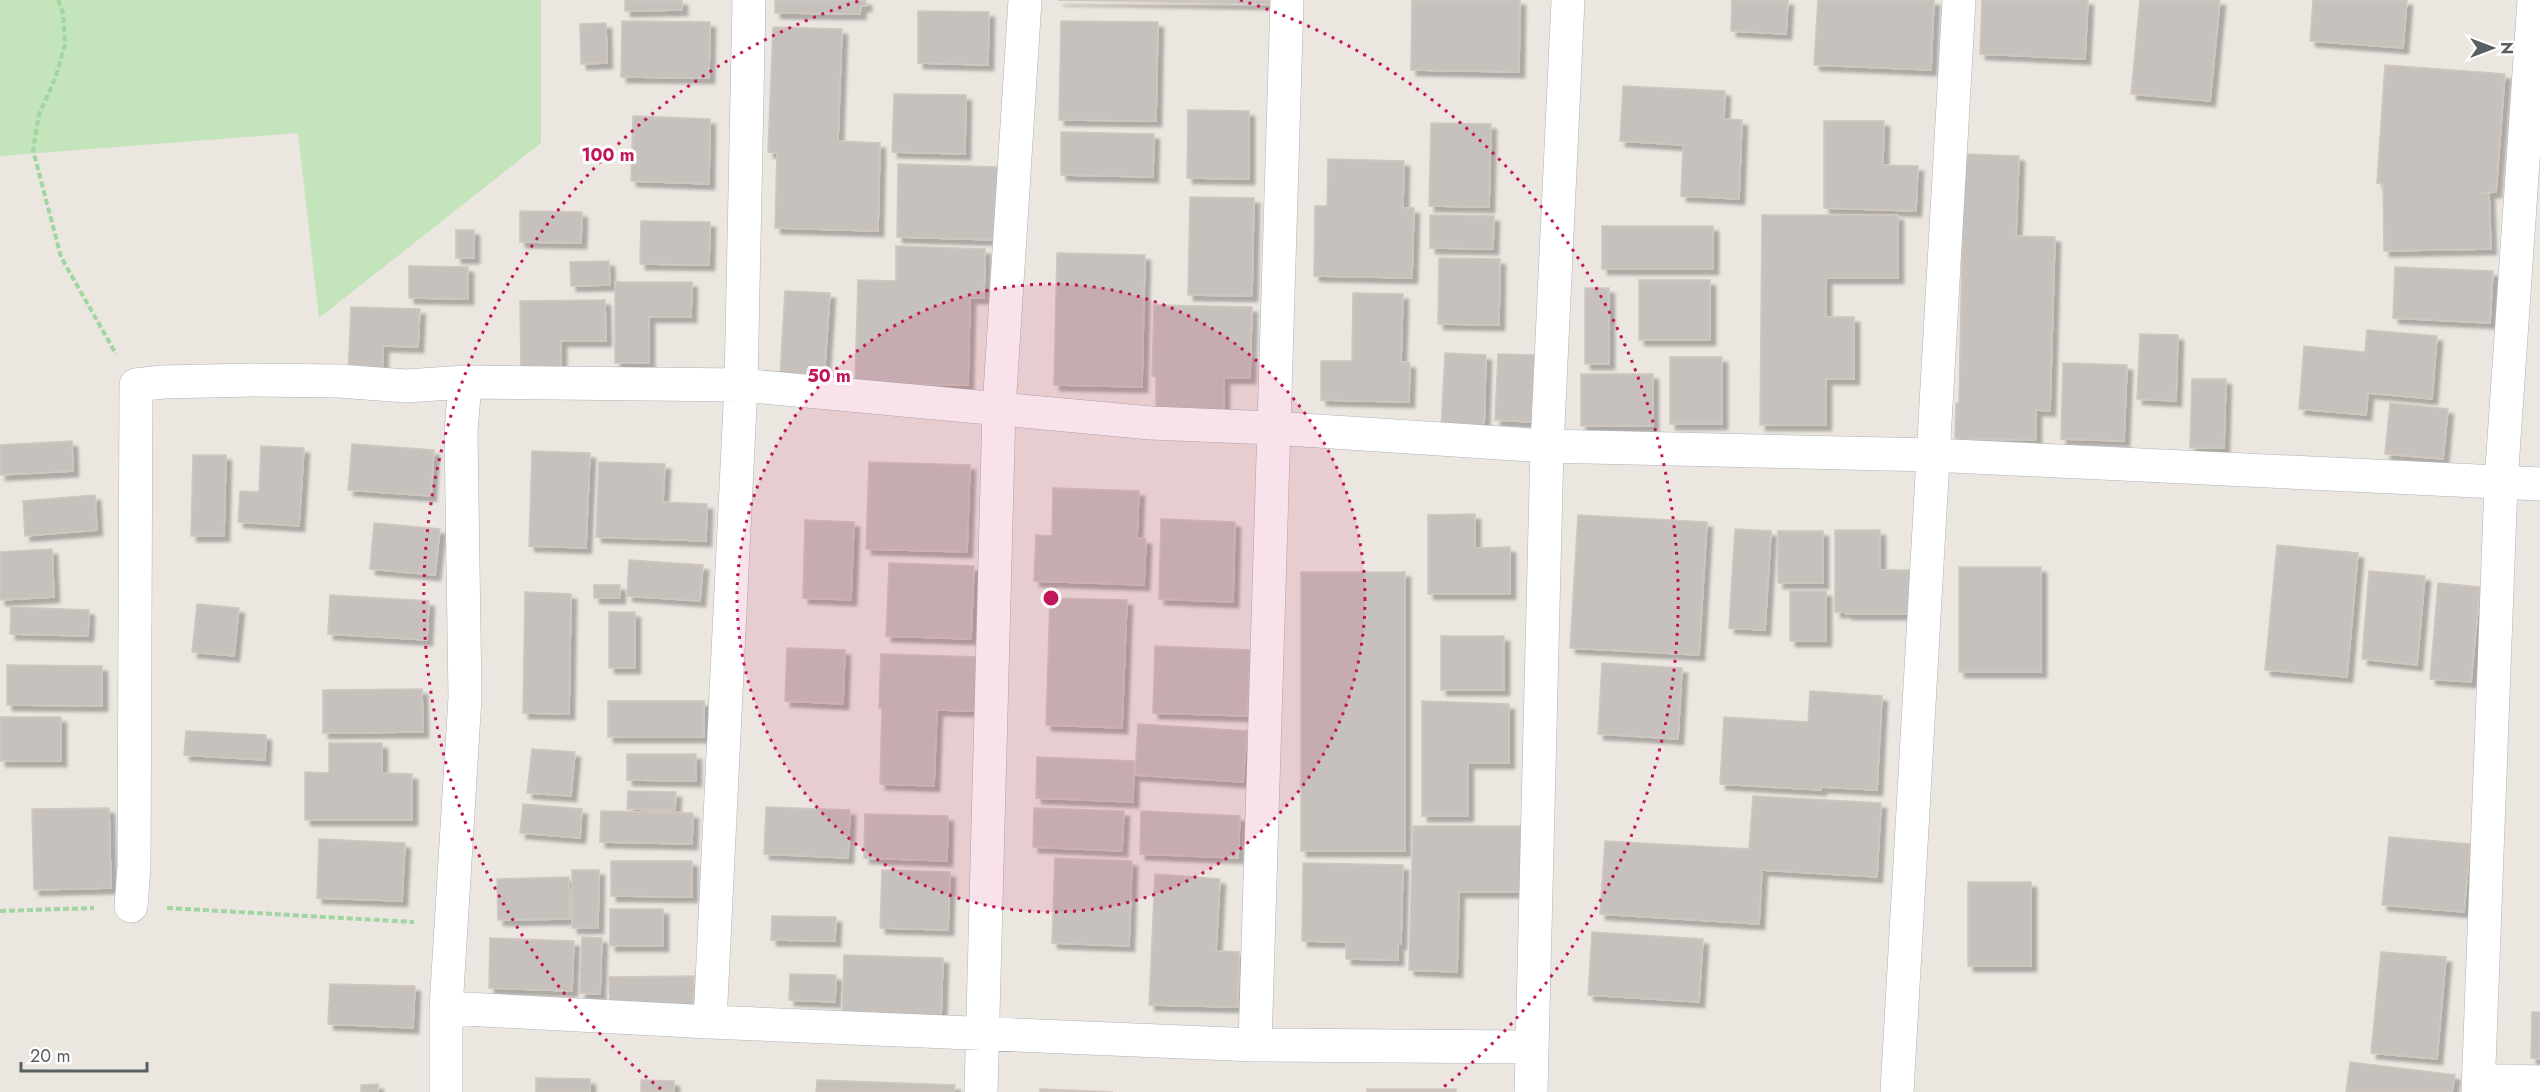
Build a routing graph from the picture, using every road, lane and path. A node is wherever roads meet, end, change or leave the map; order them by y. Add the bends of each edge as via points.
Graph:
1 (58, 0) edge
2 (749, 0) edge
3 (1025, 0) edge
4 (1287, 0) edge
5 (1568, 0) edge
6 (1959, 0) edge
7 (2534, 0) edge
8 (465, 382) junction
9 (136, 386) junction
10 (741, 386) junction
11 (999, 408) junction
12 (1272, 428) junction
13 (1547, 446) junction
14 (1932, 455) junction
15 (2501, 483) junction
16 (2540, 484) edge
17 (131, 906) junction
18 (0, 911) edge
19 (451, 924) junction
20 (446, 1008) junction
21 (710, 1022) junction
22 (982, 1033) junction
23 (1255, 1045) junction
24 (1532, 1047) junction
25 (2540, 1082) edge
26 (2478, 1086) edge
27 (446, 1092) edge
28 (981, 1092) edge
29 (1531, 1092) edge
30 (1897, 1092) edge

1 - 9 path via 65,45 39,114 33,150 61,257 90,313
2 - 10 street
3 - 11 street
4 - 12 street
5 - 13 street
6 - 14 street
7 - 15 street
8 - 9 street via 406,386 252,380
8 - 10 street
8 - 19 street via 462,432 465,697
9 - 17 street
10 - 11 street
10 - 21 street
11 - 12 street via 1151,423
11 - 22 street
12 - 13 street
12 - 23 street
13 - 14 street
13 - 24 street
14 - 15 street
14 - 30 street
15 - 16 street
15 - 26 street
17 - 18 path
17 - 19 path
19 - 20 street
20 - 21 street
20 - 27 street
21 - 22 street
22 - 23 street
22 - 28 street
23 - 24 street
24 - 29 street
25 - 26 street

